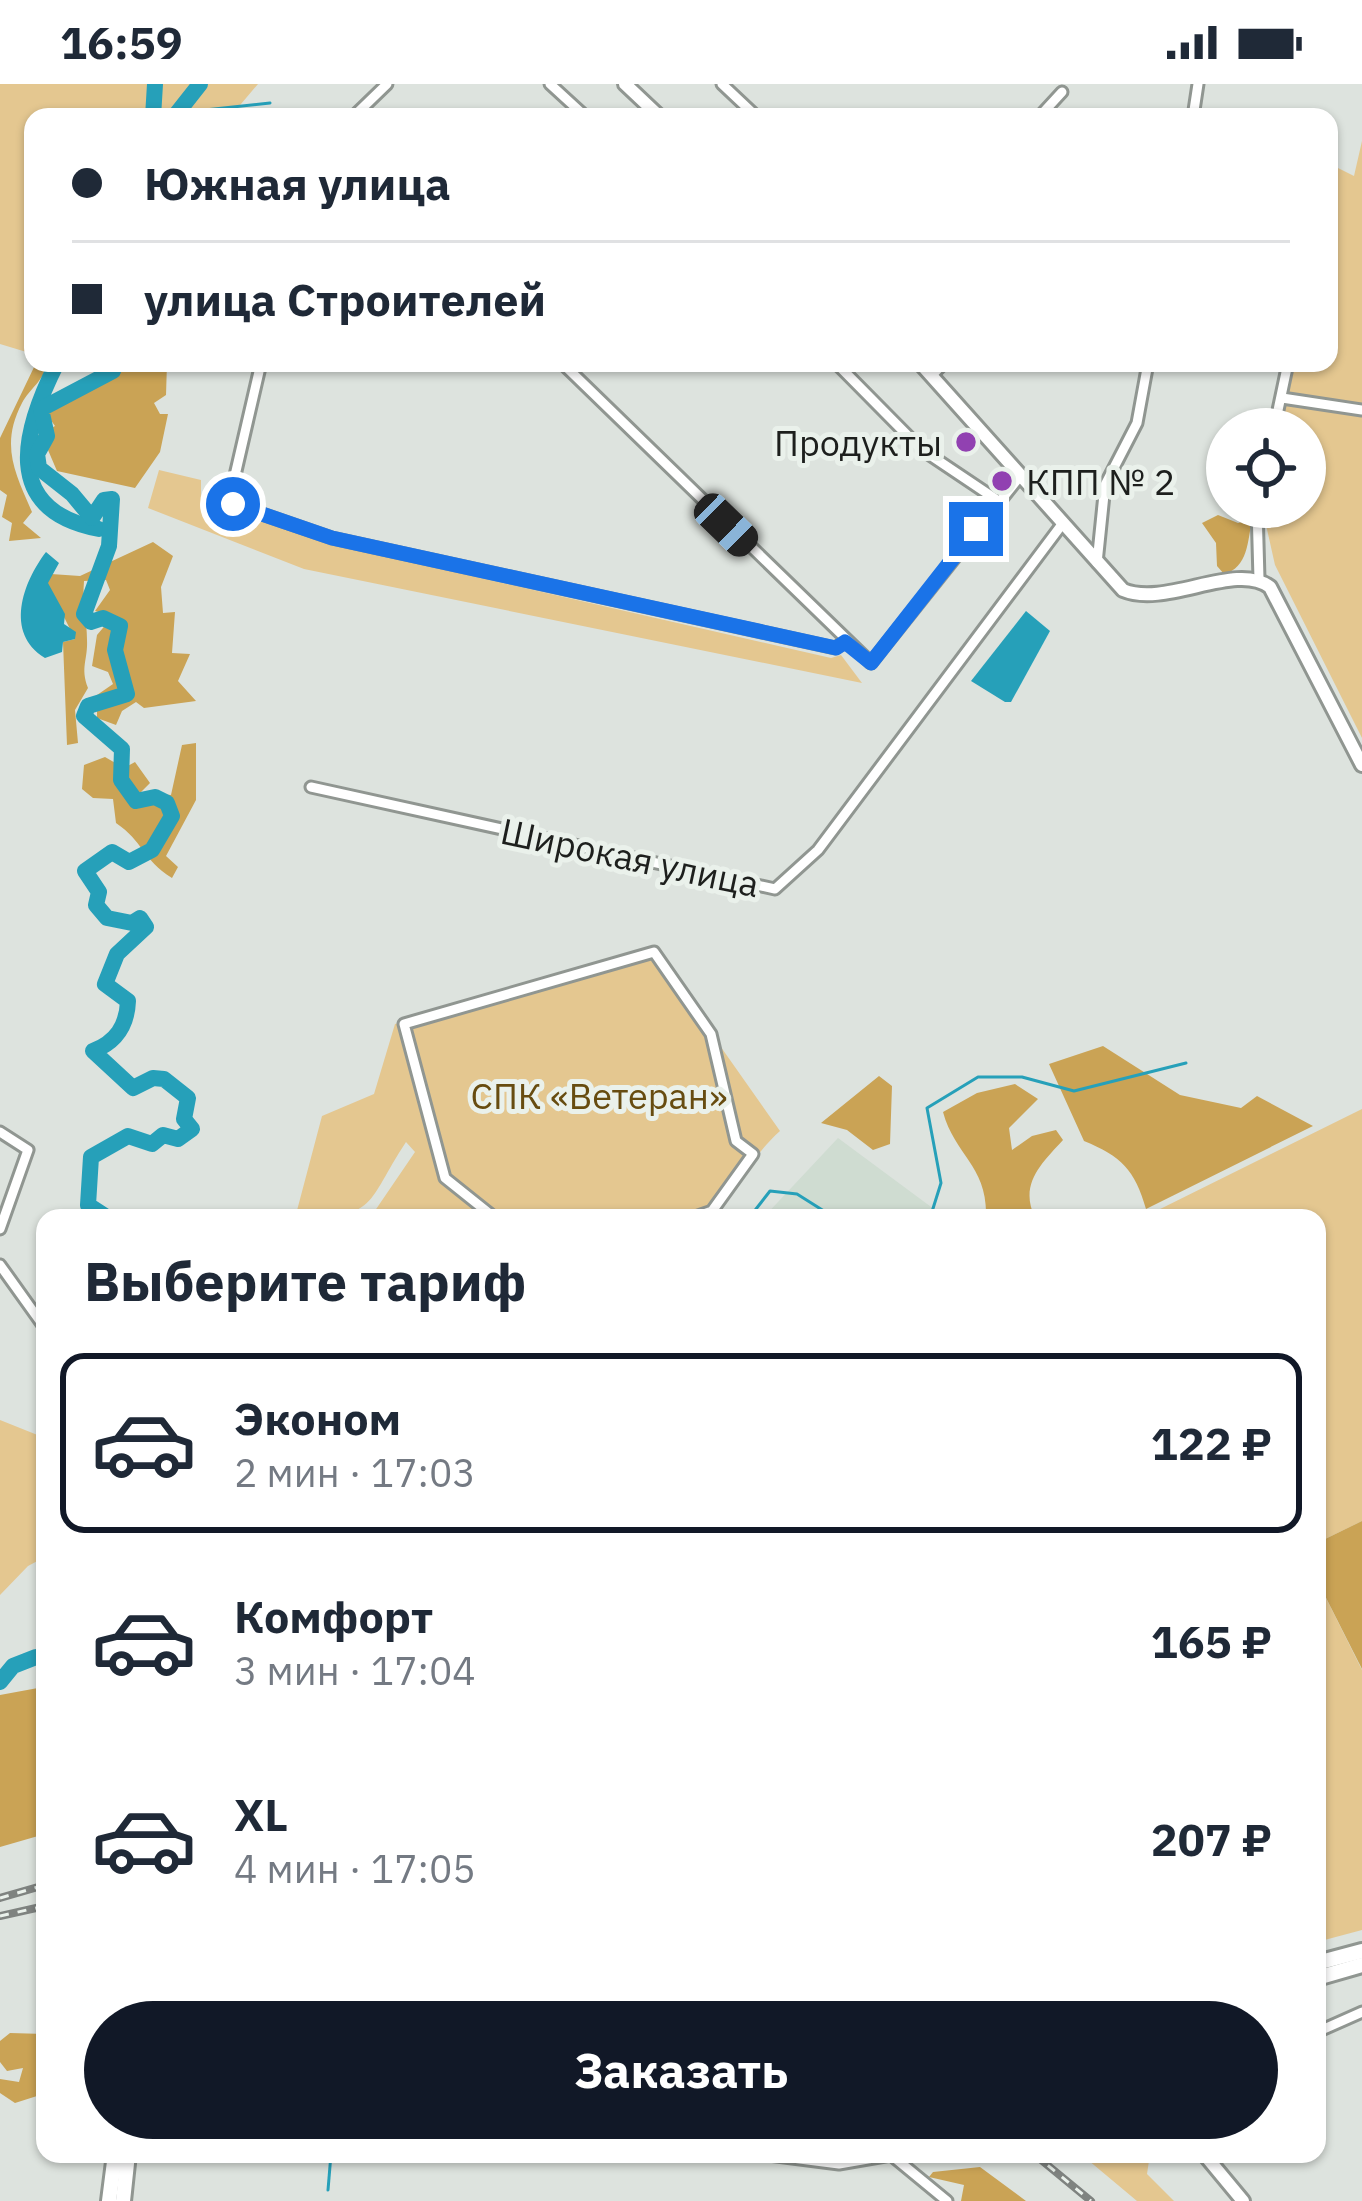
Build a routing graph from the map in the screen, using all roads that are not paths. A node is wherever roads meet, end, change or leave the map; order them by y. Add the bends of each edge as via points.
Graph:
1 (387, 84) edge
2 (550, 84) edge
3 (625, 84) edge
4 (722, 84) edge
5 (1062, 92) dead end
6 (362, 108) edge
7 (576, 108) edge
8 (650, 108) edge
9 (747, 108) edge
10 (1047, 108) edge
11 (258, 372) edge
12 (571, 372) edge
13 (845, 372) edge
14 (940, 372) edge
15 (1146, 372) edge
16 (1287, 372) edge
17 (1285, 398) junction
18 (1281, 408) edge
19 (1362, 410) edge
20 (1021, 475) junction
21 (997, 500) junction
22 (1063, 524) junction
23 (1257, 528) edge
24 (1097, 563) junction
25 (1258, 579) junction
26 (845, 642) junction
27 (1362, 765) edge
28 (311, 787) dead end
29 (0, 1132) edge
30 (484, 1209) edge
31 (713, 1209) edge
32 (0, 1228) edge
33 (0, 1265) edge
34 (36, 1315) edge
35 (1362, 1951) edge
36 (1326, 1961) edge
37 (1362, 1965) edge
38 (1326, 1975) edge
39 (1362, 2012) edge
40 (1326, 2028) edge
41 (114, 2163) edge
42 (127, 2163) edge
43 (902, 2163) edge
44 (1211, 2163) edge
45 (109, 2201) edge
46 (122, 2201) edge
47 (947, 2201) edge
48 (1243, 2201) edge

1 - 6 street
2 - 7 street
3 - 8 street
4 - 9 street
5 - 10 street
11 - 26 street via 231,502 332,538 836,648
12 - 26 street
13 - 21 street via 922,449
14 - 20 street
15 - 24 street via 1137,422 1105,485
16 - 17 street
17 - 18 street
17 - 19 street
20 - 21 street
20 - 22 street
21 - 26 street via 875,661
22 - 24 street
22 - 28 street, Широкая улица via 818,850 775,889
23 - 25 street
24 - 25 street via 1132,594
25 - 27 street via 1280,602
29 - 32 street via 28,1150
30 - 31 street via 445,1178 404,1024 654,952 711,1034 736,1142 753,1154
33 - 34 street
35 - 36 main road
37 - 38 main road
39 - 40 street
41 - 45 main road
42 - 46 main road
43 - 47 street
44 - 48 street

